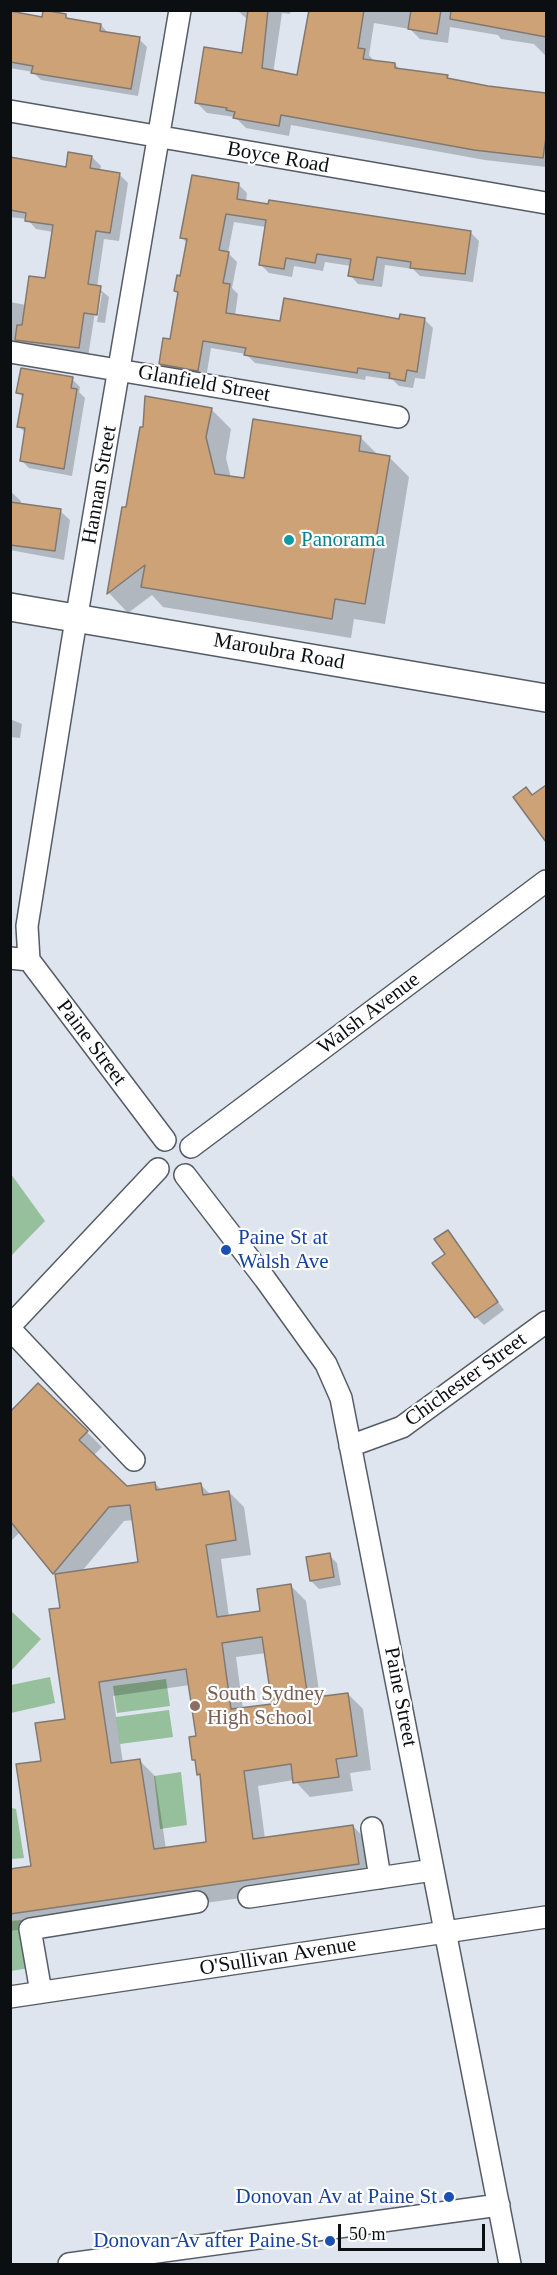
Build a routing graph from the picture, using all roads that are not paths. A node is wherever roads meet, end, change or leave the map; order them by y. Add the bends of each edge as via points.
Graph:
1 (180, 10) edge
2 (10, 111) edge
3 (158, 137) junction
4 (546, 203) edge
5 (10, 352) edge
6 (120, 370) junction
7 (398, 417) dead end
8 (10, 607) edge
9 (77, 618) junction
10 (546, 698) edge
11 (546, 881) edge
12 (20, 959) edge
13 (165, 1140) junction
14 (191, 1146) junction
15 (158, 1169) junction
16 (185, 1175) junction
17 (546, 1322) edge
18 (10, 1327) edge
19 (350, 1446) junction
20 (134, 1460) dead end
21 (372, 1828) dead end
22 (433, 1870) junction
23 (380, 1878) junction
24 (249, 1898) dead end
25 (197, 1902) dead end
26 (546, 1917) edge
27 (445, 1932) junction
28 (41, 1992) junction
29 (10, 1997) edge
30 (499, 2205) junction
31 (69, 2265) edge
32 (510, 2265) edge

1 - 3 street, Hannan Street
2 - 3 street, Boyce Road
3 - 4 street, Boyce Road
3 - 6 street, Hannan Street
5 - 6 street, Glanfield Street
6 - 7 street, Glanfield Street
6 - 9 street, Hannan Street
8 - 9 main road, Maroubra Road
9 - 10 main road, Maroubra Road
9 - 12 street, Hannan Street
11 - 14 street, Walsh Avenue
12 - 13 street, Paine Street
13 - 14 street via 181,1139
13 - 15 street via 155,1152
14 - 16 street via 194,1165
15 - 16 street via 171,1178
15 - 18 street
16 - 19 street, Paine Street via 326,1364 341,1398
17 - 19 street, Chichester Street via 402,1427
18 - 20 street
19 - 22 street, Paine Street
21 - 23 street
22 - 23 street
22 - 27 street, Paine Street
23 - 24 street
25 - 28 street via 30,1929
26 - 27 street, O'Sullivan Avenue
27 - 28 street, O'Sullivan Avenue
27 - 30 street, Paine Street
28 - 29 street, O'Sullivan Avenue
30 - 31 street
30 - 32 street, Paine Street

